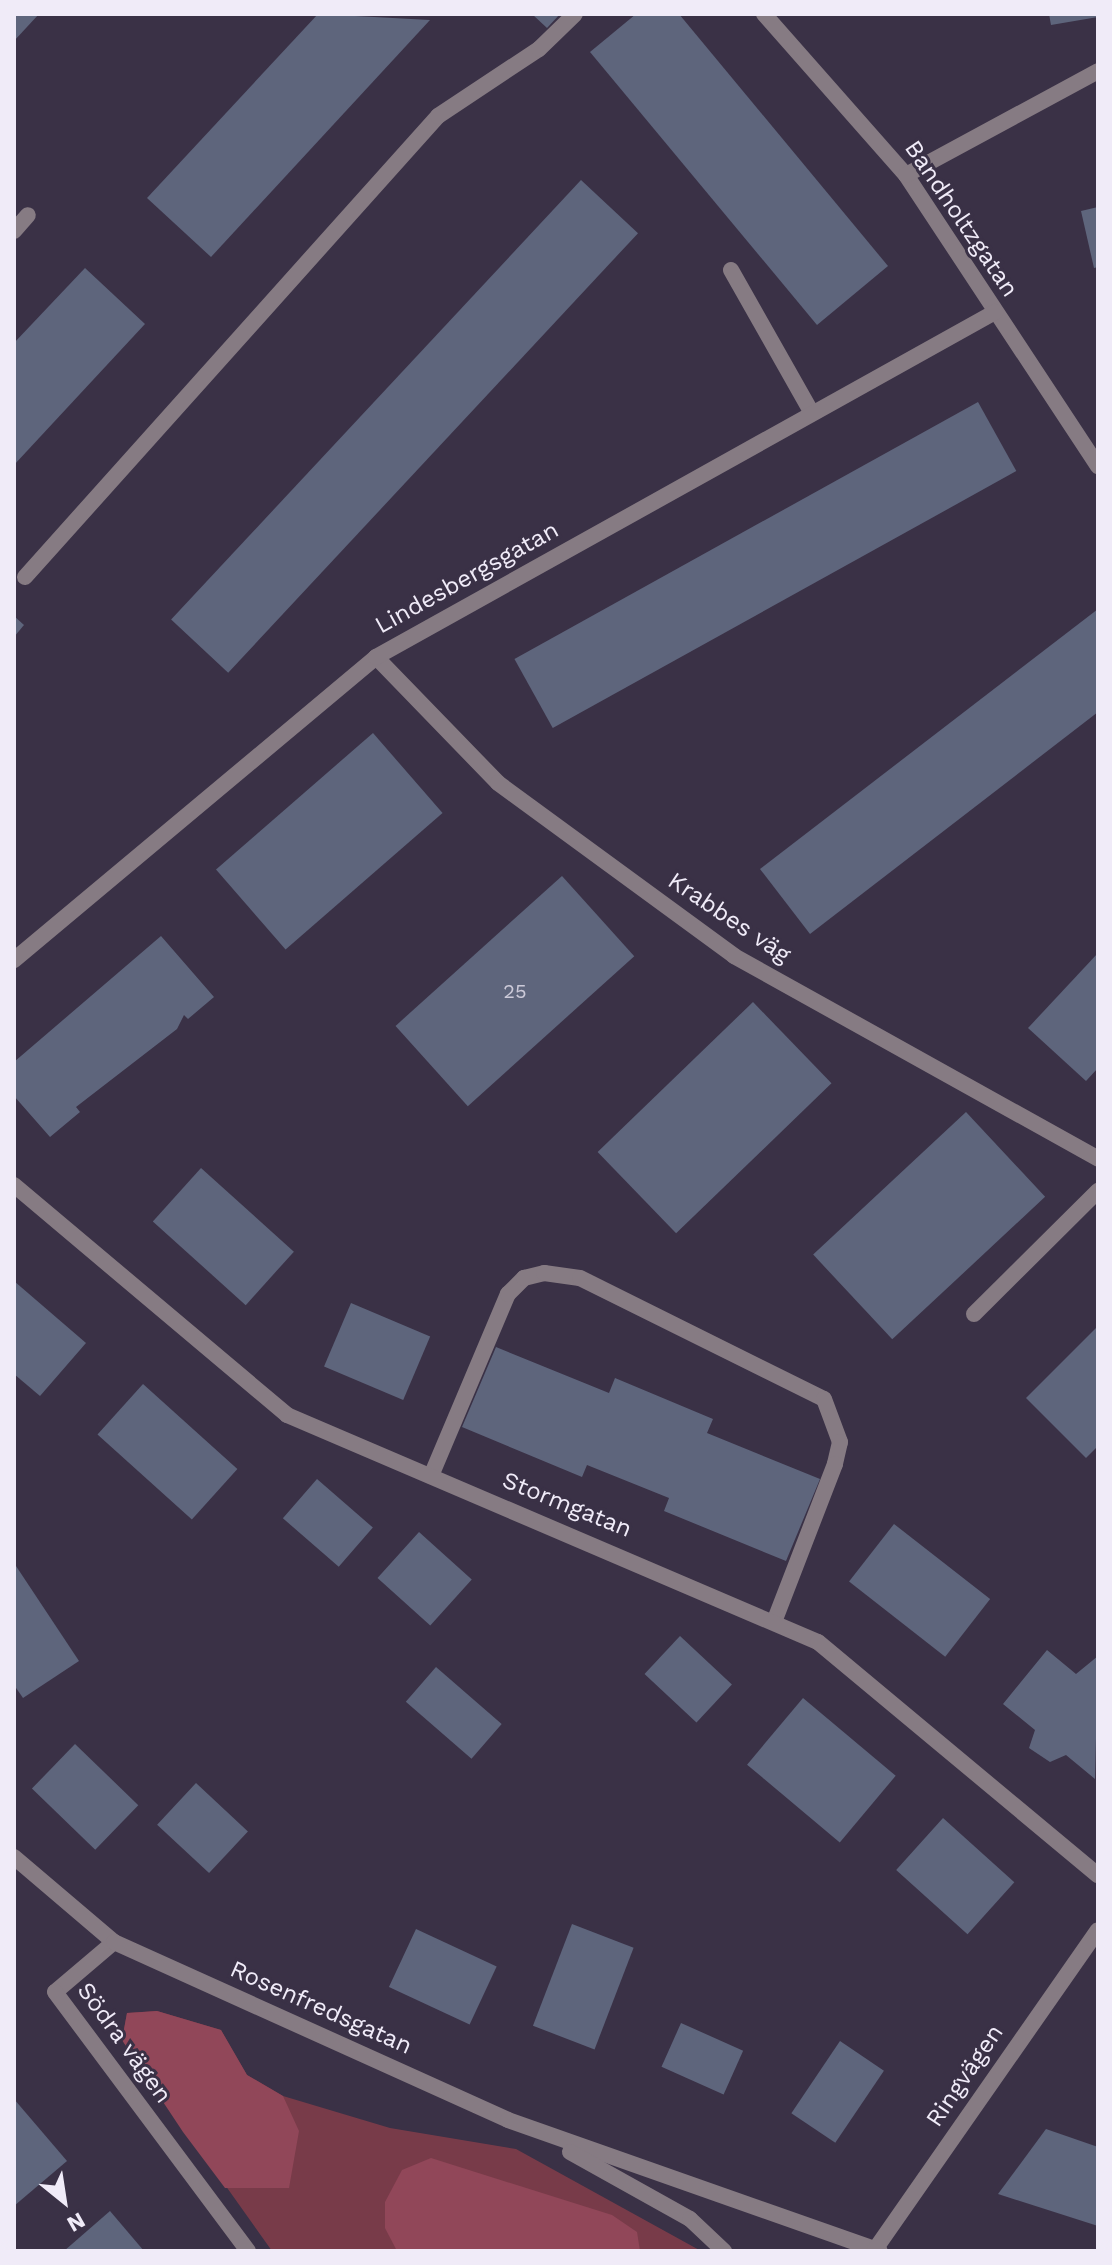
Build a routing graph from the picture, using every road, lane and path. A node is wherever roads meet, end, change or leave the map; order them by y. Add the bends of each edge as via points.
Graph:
1 (575, 14) edge
2 (764, 14) edge
3 (1098, 71) edge
4 (906, 175) junction
5 (28, 215) dead end
6 (14, 231) edge
7 (731, 270) dead end
8 (995, 312) junction
9 (812, 413) junction
10 (1098, 466) edge
11 (25, 577) dead end
12 (376, 657) junction
13 (14, 960) edge
14 (1098, 1159) edge
15 (14, 1185) edge
16 (1098, 1191) edge
17 (974, 1314) dead end
18 (431, 1476) junction
19 (774, 1622) junction
20 (14, 1857) edge
21 (1098, 1875) edge
22 (1098, 1930) edge
23 (114, 1942) junction
24 (508, 2120) junction
25 (876, 2250) edge
26 (248, 2251) edge
27 (724, 2251) edge

1 - 11 street via 539,49 438,116
2 - 4 street, Bandholtzgatan
3 - 4 street
4 - 8 street, Bandholtzgatan
5 - 6 street
7 - 9 street
8 - 9 street, Lindesbergsgatan
8 - 10 street, Bandholtzgatan
9 - 12 street, Lindesbergsgatan
12 - 13 street, Lindesbergsgatan
12 - 14 street, Krabbes väg via 498,783 734,956
15 - 18 street, Stormgatan via 287,1415
16 - 17 street
18 - 19 street, Stormgatan
18 - 19 street via 508,1294 524,1278 544,1273 580,1278 824,1399 840,1442
19 - 21 street, Stormgatan via 818,1642 853,1669
20 - 23 street
22 - 25 street, Ringvägen
23 - 24 street, Rosenfredsgatan
23 - 26 street, Södra vägen via 55,1992
24 - 25 street, Rosenfredsgatan
24 - 27 street, Rosenfredsgatan via 690,2219

